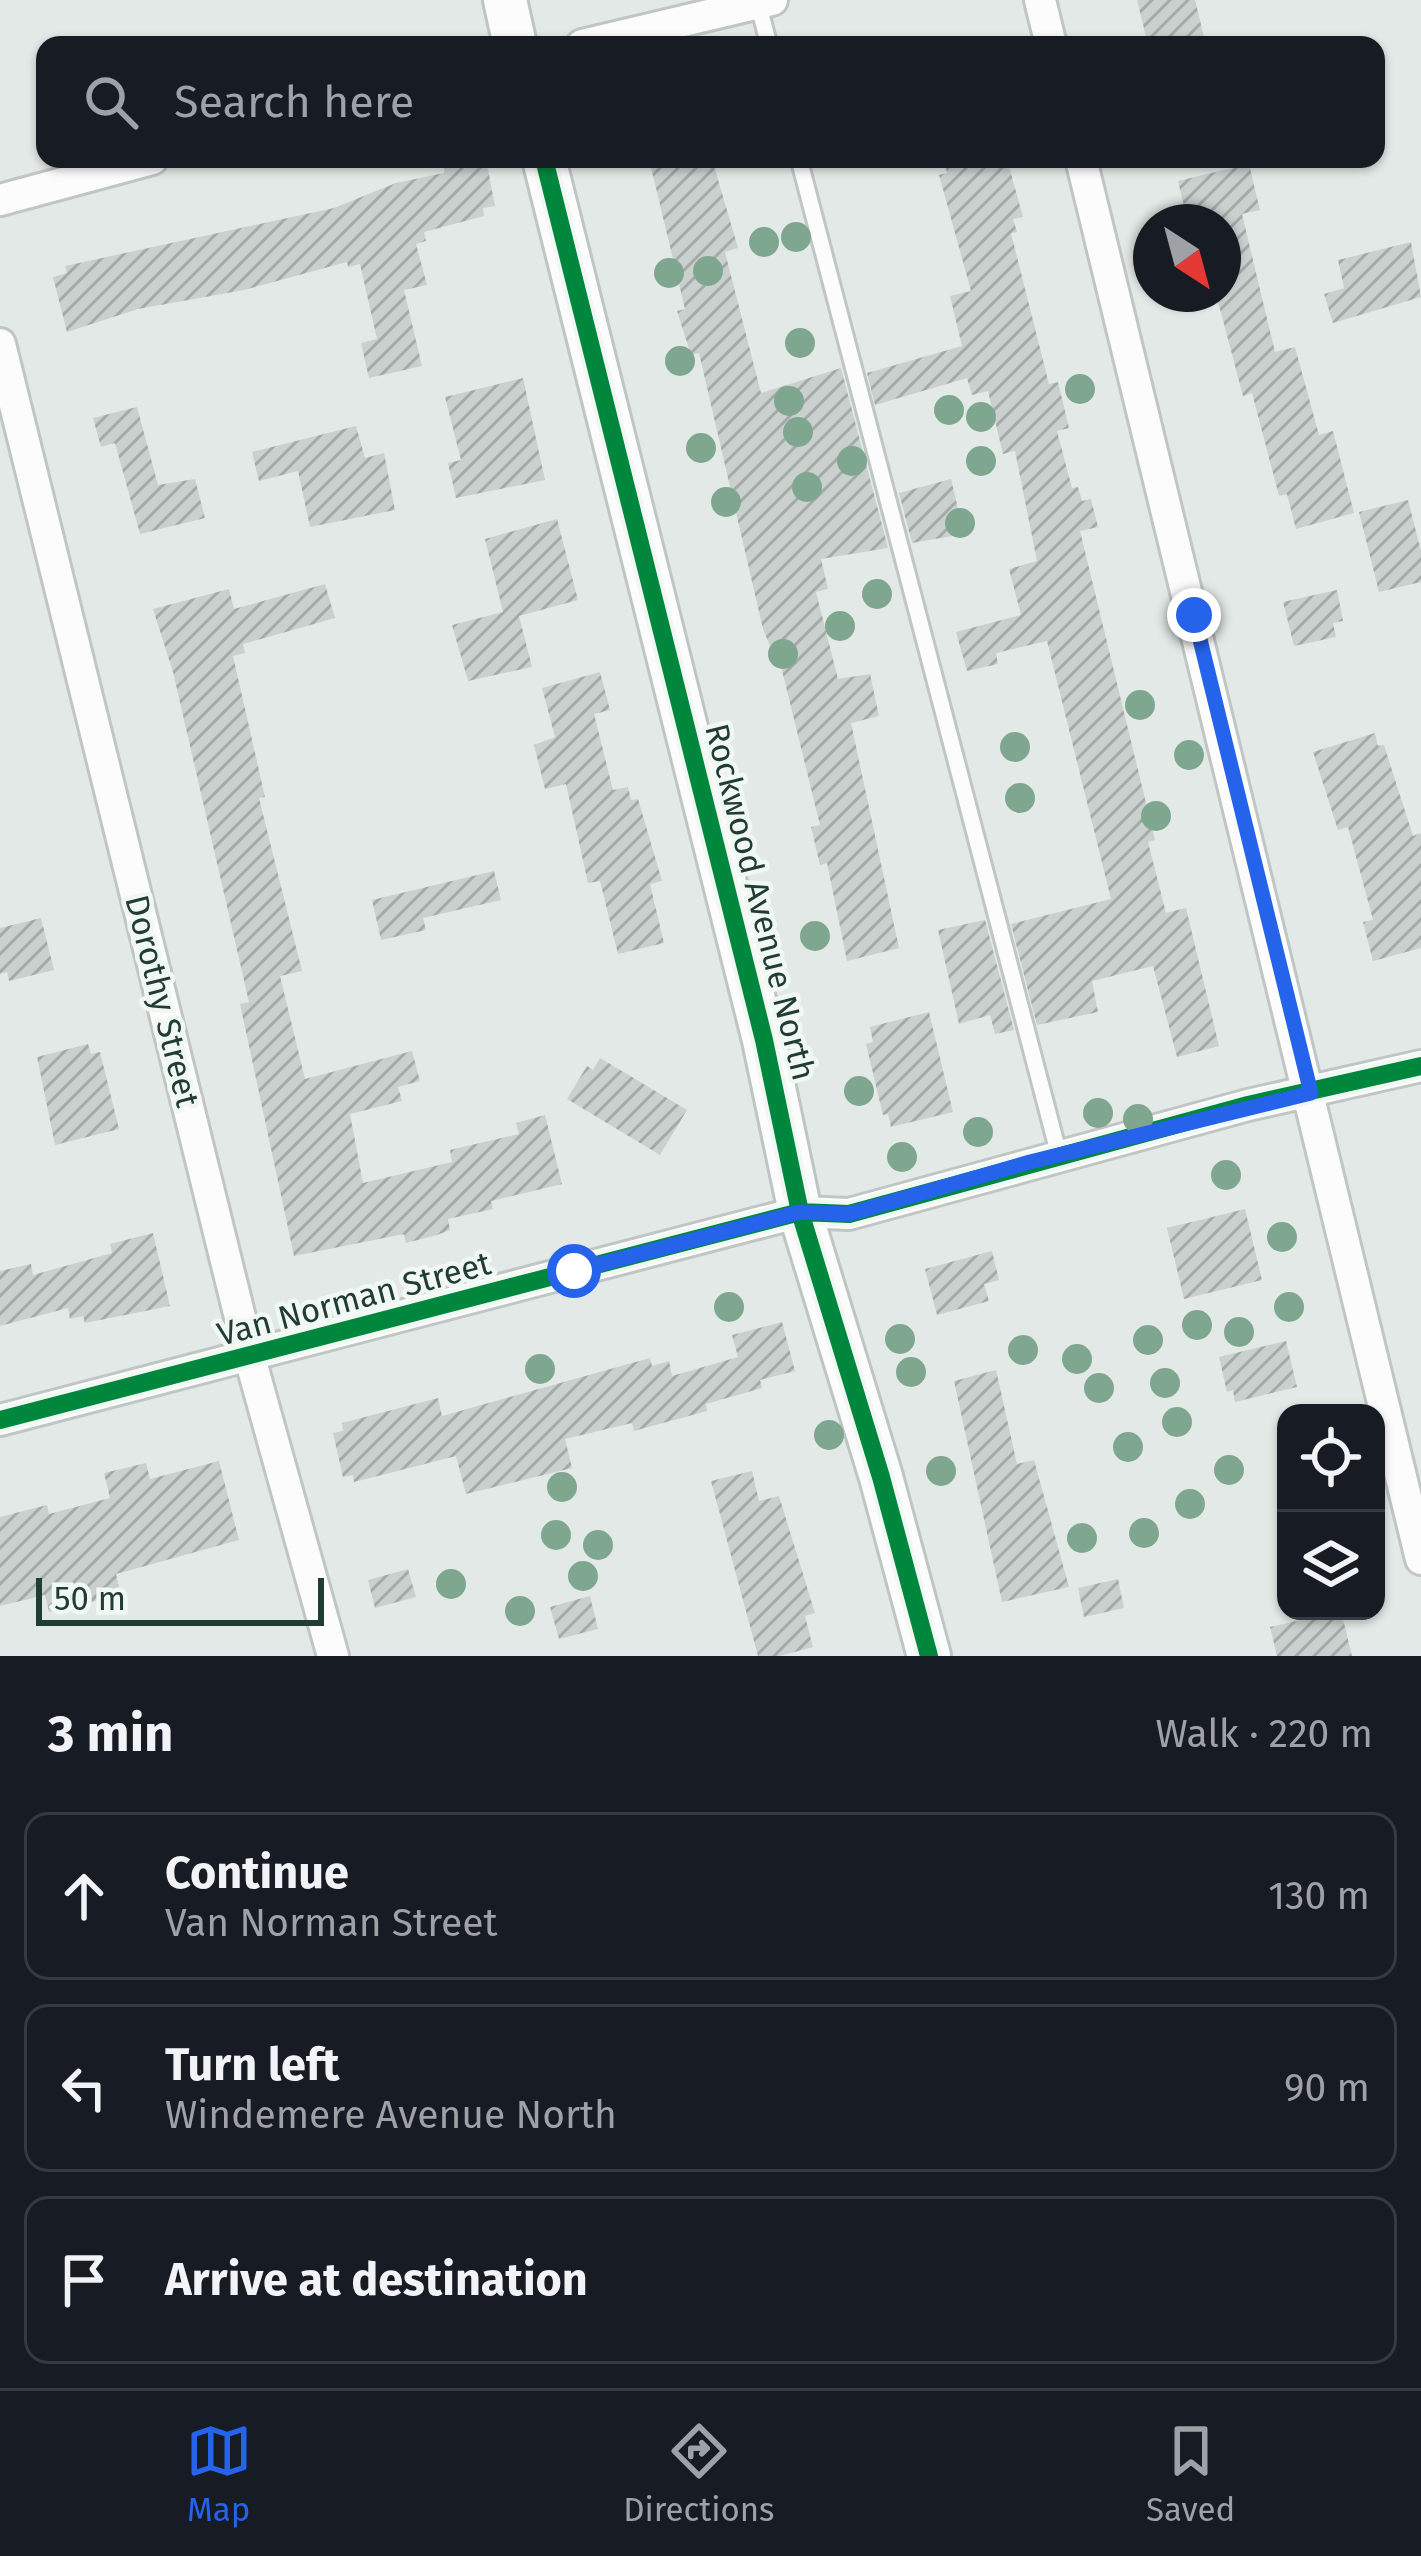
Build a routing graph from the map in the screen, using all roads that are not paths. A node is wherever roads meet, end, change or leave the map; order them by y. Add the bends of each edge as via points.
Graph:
1 (505, 0) edge
2 (1040, 0) edge
3 (765, 2) edge
4 (513, 36) edge
5 (620, 36) edge
6 (768, 36) edge
7 (1050, 36) edge
8 (119, 168) edge
9 (546, 168) edge
10 (801, 168) edge
11 (1083, 168) edge
12 (0, 200) edge
13 (0, 344) edge
14 (1421, 1066) edge
15 (1311, 1093) junction
16 (1059, 1155) junction
17 (800, 1212) junction
18 (250, 1358) junction
19 (0, 1420) edge
20 (1421, 1558) edge
21 (333, 1656) edge
22 (929, 1656) edge

1 - 4 street
2 - 7 street
3 - 5 street
3 - 6 lane
8 - 12 street
9 - 17 street, Rockwood Avenue North
10 - 16 lane
11 - 15 street
13 - 18 street, Dorothy Street
14 - 15 street, Van Norman Street
15 - 16 street, Van Norman Street
15 - 20 street
16 - 17 street, Van Norman Street via 849,1214
17 - 18 street, Van Norman Street
17 - 22 street, Rockwood Avenue North
18 - 19 street, Van Norman Street
18 - 21 street, Dorothy Street

